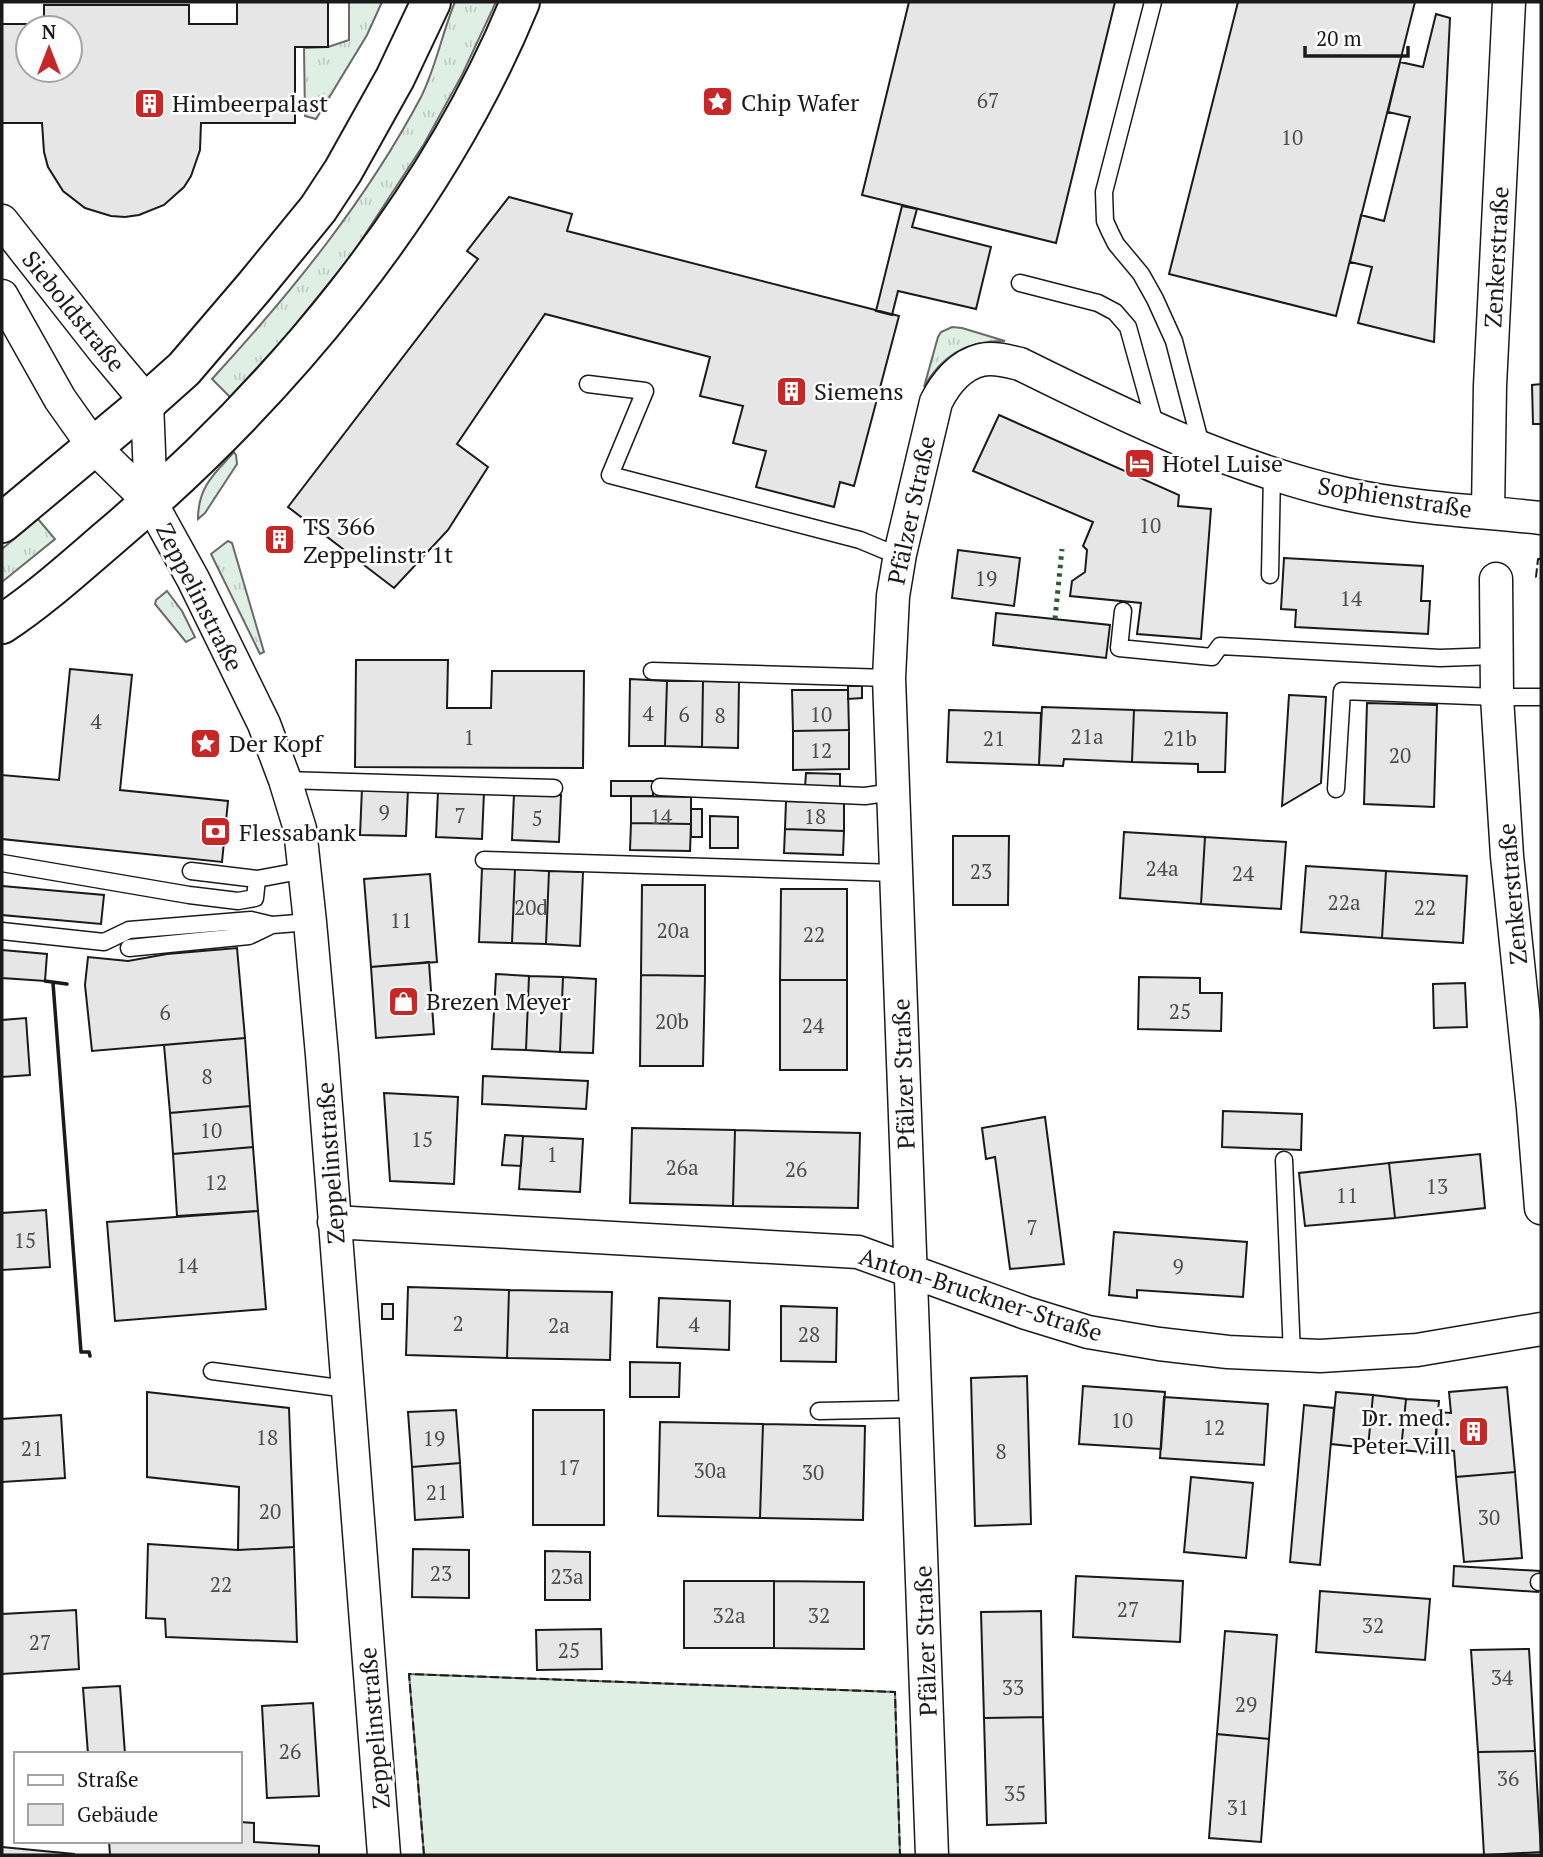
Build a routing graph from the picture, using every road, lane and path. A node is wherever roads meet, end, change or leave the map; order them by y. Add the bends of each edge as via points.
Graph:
1 (431, 2) edge
2 (520, 2) edge
3 (1153, 2) edge
4 (1509, 2) edge
5 (2, 221) edge
6 (1020, 283) dead end
7 (2, 296) edge
8 (1020, 364) joint
9 (588, 384) dead end
10 (147, 402) junction
11 (1156, 428) junction
12 (94, 447) junction
13 (1202, 449) junction
14 (1272, 473) junction
15 (151, 502) junction
16 (1488, 512) junction
17 (1541, 518) edge
18 (2, 523) edge
19 (900, 554) junction
20 (1270, 575) dead end
21 (1496, 579) dead end
22 (1123, 611) dead end
23 (2, 624) edge
24 (1496, 656) junction
25 (652, 671) dead end
26 (889, 678) junction
27 (1541, 696) edge
28 (1497, 697) junction
29 (285, 780) junction
30 (660, 787) dead end
31 (554, 788) dead end
32 (1336, 789) dead end
33 (893, 792) junction
34 (484, 860) dead end
35 (2, 863) edge
36 (305, 870) junction
37 (191, 871) dead end
38 (896, 873) junction
39 (257, 879) junction
40 (310, 922) junction
41 (272, 925) junction
42 (2, 931) edge
43 (129, 948) dead end
44 (1537, 1107) edge
45 (1284, 1160) dead end
46 (1541, 1209) edge
47 (334, 1222) junction
48 (911, 1271) junction
49 (1541, 1329) edge
50 (1292, 1355) junction
51 (212, 1371) dead end
52 (347, 1389) junction
53 (916, 1409) junction
54 (819, 1411) dead end
55 (384, 1855) edge
56 (932, 1855) edge

1 - 10 main road via 395,78 318,209 192,360
2 - 15 main road via 466,116 371,261 288,365
3 - 13 lane via 1104,207 1116,244 1141,274 1174,341
4 - 16 street, Zenkerstraße
5 - 10 street, Sieboldstraße
6 - 11 lane via 1098,303 1115,312 1128,327
7 - 12 street, Sieboldstraße via 60,399
8 - 11 street, Sophienstraße
8 - 19 street, Pfälzer Straße via 979,360 960,370 944,387 936,402
9 - 19 lane via 645,391 610,475
10 - 12 main road
10 - 15 street
11 - 13 street, Sophienstraße
12 - 15 street, Sieboldstraße
12 - 18 main road
13 - 14 street, Sophienstraße
14 - 16 street, Sophienstraße via 1347,494
14 - 20 lane
15 - 23 main road via 31,605
15 - 29 street, Zeppelinstraße via 264,724
16 - 17 street, Sophienstraße
19 - 26 street, Pfälzer Straße
21 - 24 street, Zenkerstraße
22 - 24 lane via 1119,648 1212,657 1220,646
24 - 28 street, Zenkerstraße
25 - 26 lane
26 - 33 street, Pfälzer Straße
27 - 28 lane
28 - 32 lane via 1342,691
28 - 44 street, Zenkerstraße via 1507,856
29 - 31 lane
29 - 36 street, Zeppelinstraße via 300,829
30 - 33 lane via 865,796
33 - 38 street, Pfälzer Straße
34 - 38 lane
35 - 39 lane via 238,901 255,898
36 - 39 lane
36 - 40 street, Zeppelinstraße
37 - 39 lane
38 - 48 street, Pfälzer Straße
40 - 41 lane
40 - 47 street, Zeppelinstraße
41 - 42 lane via 251,920 129,929 104,942
41 - 43 lane via 249,936 169,949
44 - 46 street, Zenkerstraße
45 - 50 lane
47 - 48 street, Anton-Bruckner-Straße via 858,1252
47 - 52 street, Zeppelinstraße
48 - 50 street, Anton-Bruckner-Straße via 1088,1332 1228,1352
48 - 53 street, Pfälzer Straße
49 - 50 street, Anton-Bruckner-Straße via 1418,1350
51 - 52 lane
52 - 55 street, Zeppelinstraße
53 - 54 lane
53 - 56 street, Pfälzer Straße

